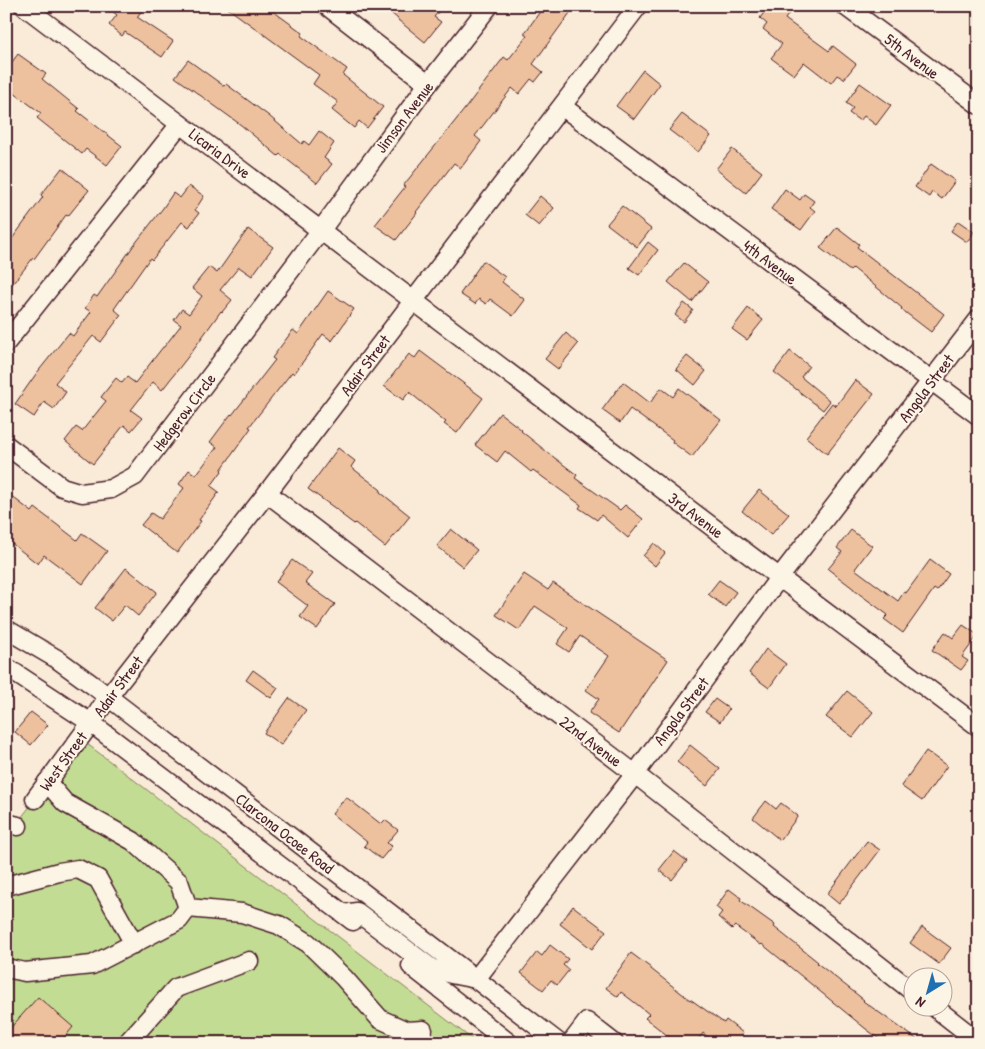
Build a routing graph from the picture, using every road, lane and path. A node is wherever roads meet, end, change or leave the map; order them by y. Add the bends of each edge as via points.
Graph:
1 (24, 6) edge
2 (327, 6) edge
3 (489, 6) edge
4 (638, 6) edge
5 (845, 6) edge
6 (428, 84) junction
7 (979, 105) edge
8 (562, 107) junction
9 (180, 124) junction
10 (321, 230) junction
11 (414, 302) junction
12 (979, 319) edge
13 (6, 343) edge
14 (932, 382) junction
15 (979, 416) edge
16 (6, 445) edge
17 (267, 494) junction
18 (779, 578) junction
19 (6, 629) edge
20 (6, 667) edge
21 (108, 697) junction
22 (90, 722) junction
23 (979, 727) edge
24 (634, 774) junction
25 (47, 782) junction
26 (35, 799) dead end
27 (6, 886) edge
28 (188, 908) junction
29 (344, 914) junction
30 (134, 944) junction
31 (249, 961) dead end
32 (6, 968) edge
33 (476, 979) junction
34 (902, 983) edge
35 (946, 1016) edge
36 (423, 1030) dead end
37 (979, 1042) edge
38 (127, 1043) edge
39 (509, 1043) edge
40 (559, 1043) edge
41 (571, 1043) edge
42 (614, 1043) edge

1 - 9 street, Licaria Drive
2 - 6 street
3 - 6 street, Jimson Avenue
4 - 8 street, Adair Street
5 - 7 street, 5th Avenue
6 - 10 street, Jimson Avenue
8 - 11 street, Adair Street
8 - 14 street, 4th Avenue
9 - 10 street, Licaria Drive
9 - 13 street
10 - 11 street, Licaria Drive
10 - 16 street, Hedgerow Circle via 136,476 111,489 82,493 62,487
11 - 17 street, Adair Street
11 - 18 street, 3rd Avenue
12 - 14 street, Angola Street
14 - 15 street, 4th Avenue
14 - 18 street, Angola Street
17 - 21 street, Adair Street
17 - 24 street, 22nd Avenue
18 - 23 street, 3rd Avenue
18 - 24 street, Angola Street
19 - 21 street, Clarcona Ocoee Road via 57,659
20 - 22 street, Clarcona Ocoee Road
21 - 22 street, Adair Street
21 - 33 street, Clarcona Ocoee Road
22 - 25 street, West Street
22 - 29 street, Clarcona Ocoee Road
24 - 33 street, Angola Street
24 - 34 street, 22nd Avenue
25 - 26 street, West Street
25 - 28 street via 65,803 133,841 179,882
27 - 30 street via 78,868 98,879
28 - 30 street via 179,920
28 - 36 street via 242,912 279,925 308,942 380,1019 407,1031
29 - 33 street via 357,912 431,968
29 - 39 street, Clarcona Ocoee Road
30 - 32 street via 92,965 25,972
31 - 38 street via 176,988
33 - 40 street, Clarcona Ocoee Road
35 - 37 street
41 - 42 street via 587,1022

